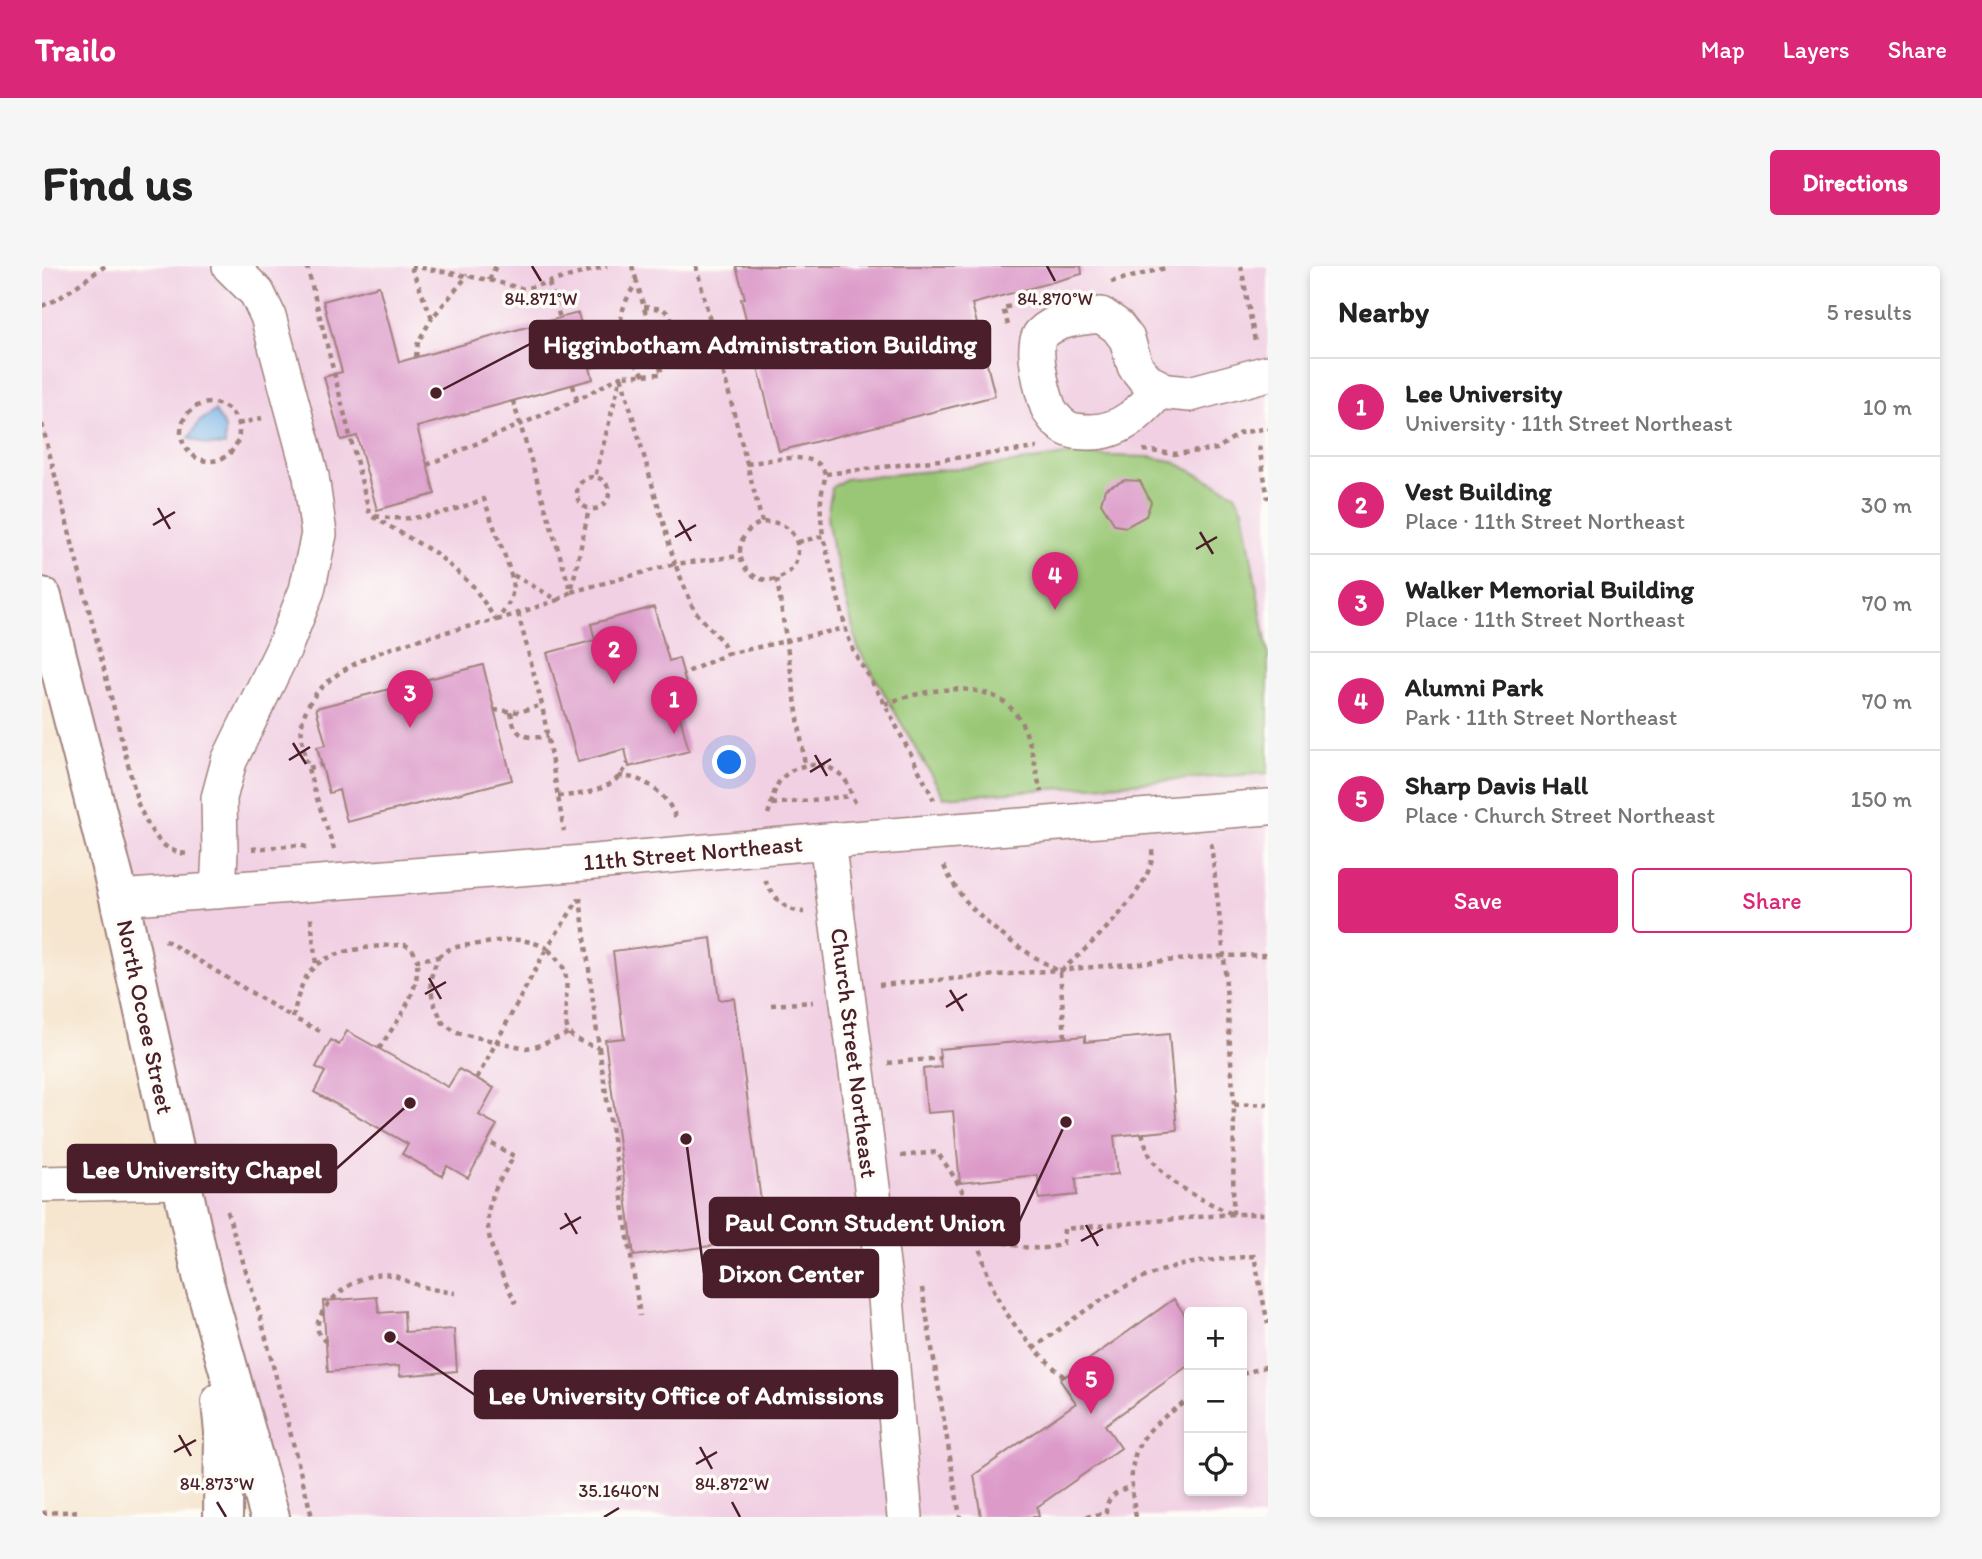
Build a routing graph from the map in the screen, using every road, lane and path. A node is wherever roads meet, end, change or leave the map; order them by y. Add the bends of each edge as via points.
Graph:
1 (105, 266) edge
2 (230, 266) edge
3 (307, 266) edge
4 (411, 266) edge
5 (496, 266) edge
6 (607, 266) edge
7 (632, 266) edge
8 (696, 266) edge
9 (468, 275) junction
10 (489, 280) junction
11 (637, 282) junction
12 (549, 283) junction
13 (42, 306) edge
14 (643, 307) junction
15 (432, 318) junction
16 (559, 318) dead end
17 (623, 336) junction
18 (600, 341) dead end
19 (657, 354) junction
20 (416, 357) dead end
21 (1268, 373) edge
22 (621, 376) junction
23 (644, 376) junction
24 (573, 385) dead end
25 (1161, 389) dead end
26 (577, 400) junction
27 (513, 401) dead end
28 (42, 424) edge
29 (519, 425) junction
30 (1268, 428) edge
31 (1259, 446) dead end
32 (1050, 448) dead end
33 (1174, 454) dead end
34 (212, 461) joint
35 (747, 464) junction
36 (427, 466) dead end
37 (825, 474) junction
38 (595, 477) junction
39 (1268, 499) edge
40 (589, 509) junction
41 (370, 515) junction
42 (762, 522) junction
43 (823, 536) junction
44 (798, 542) junction
45 (740, 556) junction
46 (675, 564) junction
47 (513, 575) junction
48 (777, 579) junction
49 (572, 592) junction
50 (42, 597) edge
51 (558, 600) junction
52 (518, 613) junction
53 (496, 620) junction
54 (845, 628) junction
55 (785, 642) junction
56 (727, 654) junction
57 (683, 674) dead end
58 (886, 704) junction
59 (542, 705) junction
60 (494, 710) dead end
61 (511, 712) junction
62 (548, 737) junction
63 (628, 763) dead end
64 (321, 765) dead end
65 (805, 765) dead end
66 (309, 768) junction
67 (618, 776) junction
68 (558, 796) junction
69 (851, 796) dead end
70 (1042, 796) dead end
71 (772, 804) dead end
72 (936, 804) dead end
73 (1268, 807) edge
74 (678, 827) dead end
75 (564, 833) dead end
76 (827, 841) junction
77 (1199, 843) dead end
78 (1163, 846) dead end
79 (220, 851) junction
80 (316, 851) dead end
81 (326, 852) dead end
82 (958, 864) dead end
83 (944, 865) junction
84 (931, 866) dead end
85 (762, 874) dead end
86 (218, 891) junction
87 (593, 896) dead end
88 (119, 898) junction
89 (580, 898) junction
90 (566, 899) dead end
91 (311, 914) dead end
92 (809, 923) dead end
93 (166, 931) dead end
94 (161, 938) junction
95 (160, 946) dead end
96 (547, 948) junction
97 (1268, 955) edge
98 (1224, 956) junction
99 (438, 957) junction
100 (417, 960) junction
101 (316, 965) junction
102 (1060, 972) junction
103 (879, 998) dead end
104 (818, 1002) dead end
105 (771, 1005) dead end
106 (293, 1018) junction
107 (320, 1031) dead end
108 (569, 1033) junction
109 (1065, 1037) dead end
110 (496, 1041) junction
111 (599, 1048) junction
112 (379, 1049) dead end
113 (886, 1050) dead end
114 (940, 1058) dead end
115 (887, 1063) junction
116 (889, 1076) dead end
117 (477, 1078) dead end
118 (1268, 1104) edge
119 (1234, 1105) junction
120 (1142, 1133) dead end
121 (898, 1143) dead end
122 (492, 1144) dead end
123 (181, 1181) junction
124 (42, 1184) edge
125 (225, 1203) dead end
126 (1233, 1214) junction
127 (1268, 1214) edge
128 (977, 1233) junction
129 (202, 1275) junction
130 (920, 1277) dead end
131 (455, 1293) dead end
132 (516, 1303) dead end
133 (640, 1316) dead end
134 (1268, 1324) edge
135 (326, 1342) dead end
136 (1033, 1349) junction
137 (1268, 1366) edge
138 (1247, 1372) edge
139 (1064, 1377) dead end
140 (1184, 1402) edge
141 (1132, 1486) junction
142 (80, 1511) dead end
143 (42, 1513) edge
144 (1107, 1515) edge
145 (223, 1517) edge
146 (270, 1517) edge
147 (312, 1517) edge
148 (905, 1517) edge
149 (960, 1517) edge
150 (1086, 1517) edge
151 (1136, 1517) edge

1 - 13 path
2 - 79 street via 257,293 268,316 311,476 319,534 307,590 229,761 219,798
3 - 41 path
4 - 9 path
4 - 15 path
5 - 10 path
6 - 12 path
7 - 11 path
8 - 35 path
9 - 10 path
9 - 15 path
10 - 12 path via 524,289
11 - 14 path
11 - 17 path via 623,306
12 - 16 path
14 - 19 path
14 - 19 path via 663,309 672,321 674,336
15 - 20 path via 418,342
17 - 18 path
17 - 23 path
19 - 23 path via 662,374
21 - 25 street via 1190,394
22 - 23 path
22 - 26 path
22 - 38 path
22 - 46 path
24 - 26 path
26 - 29 path
27 - 29 path
28 - 79 path via 138,804 149,829 164,846 184,854
29 - 36 path
29 - 49 path
30 - 33 path via 1240,433 1217,449
31 - 39 path
32 - 37 path
34 - 34 path via 193,457 181,431 194,407 212,403 230,411 239,436 230,454
35 - 37 path via 808,458
35 - 42 path
37 - 43 path via 820,503
38 - 40 path via 581,482 576,492 580,503
38 - 40 path via 605,482 609,496 600,508
40 - 49 path
41 - 47 path via 410,519 484,499
41 - 53 path via 438,554 473,586
42 - 44 path via 782,524
42 - 45 path via 745,534
43 - 44 path
43 - 54 path
44 - 48 path via 794,568
45 - 46 path
45 - 48 path via 752,575
46 - 49 path
46 - 56 path via 694,610
47 - 51 path
47 - 53 path via 508,606
48 - 55 path
49 - 51 path
50 - 88 main road, North Ocoee Street
51 - 52 path
52 - 53 path
52 - 59 path
53 - 66 path via 417,640 337,675 306,711 302,726
54 - 55 path
54 - 58 path via 855,654
55 - 56 path
55 - 65 path
56 - 57 path
58 - 70 path via 931,691 966,691 1000,698 1022,724
58 - 72 path
59 - 61 path
59 - 62 path
60 - 61 path
61 - 62 path via 522,736
62 - 68 path
63 - 67 path
64 - 66 path
66 - 81 path via 336,853
67 - 68 path via 596,790
67 - 74 path via 628,776 666,798
68 - 75 path
69 - 71 path
73 - 76 street, 11th Street Northeast
76 - 86 street, 11th Street Northeast
76 - 148 street, Church Street Northeast via 885,1287
77 - 98 path via 1210,842
78 - 102 path via 1151,847 1153,859 1143,881 1112,923
79 - 80 path via 299,845
79 - 86 street
82 - 83 path
83 - 84 path
83 - 102 path via 955,888 982,917 1006,939
85 - 92 path via 786,906 808,910
86 - 88 street, 11th Street Northeast
87 - 89 path
88 - 123 main road, North Ocoee Street
89 - 90 path
89 - 96 path
89 - 111 path
91 - 101 path
93 - 94 path
94 - 95 path
94 - 106 path
96 - 99 path via 508,938 456,946
96 - 108 path via 564,971
96 - 110 path
97 - 98 path
98 - 102 path
98 - 119 path
99 - 100 path
99 - 110 path via 430,990 443,1023 457,1034
100 - 101 path via 412,948 405,945 382,945 356,949
100 - 112 path via 412,998
101 - 106 path via 301,987
102 - 103 path via 877,985
102 - 109 path
104 - 105 path
106 - 107 path
108 - 110 path via 526,1048
108 - 111 path
110 - 117 path
111 - 133 path
113 - 115 path
114 - 115 path
115 - 116 path
118 - 119 path
119 - 126 path
120 - 126 path via 1150,1158 1166,1175
121 - 128 path via 900,1156 937,1152 960,1183
122 - 132 path via 514,1156 488,1215 498,1263
123 - 124 street
123 - 129 main road, North Ocoee Street
125 - 147 path via 260,1315
126 - 127 path
126 - 128 path via 1064,1229 1063,1243 1048,1247 1016,1246
128 - 136 path via 990,1285
129 - 145 main road via 222,1418
129 - 146 main road, North Ocoee Street
130 - 149 path
131 - 135 path via 390,1275 367,1278 339,1293 326,1307 317,1327
134 - 136 path via 1254,1256 1221,1259 1153,1275 1071,1320
136 - 139 path
137 - 138 path
140 - 141 path via 1143,1437 1135,1450
141 - 144 path via 1111,1496
141 - 151 path
142 - 143 path
144 - 150 path

